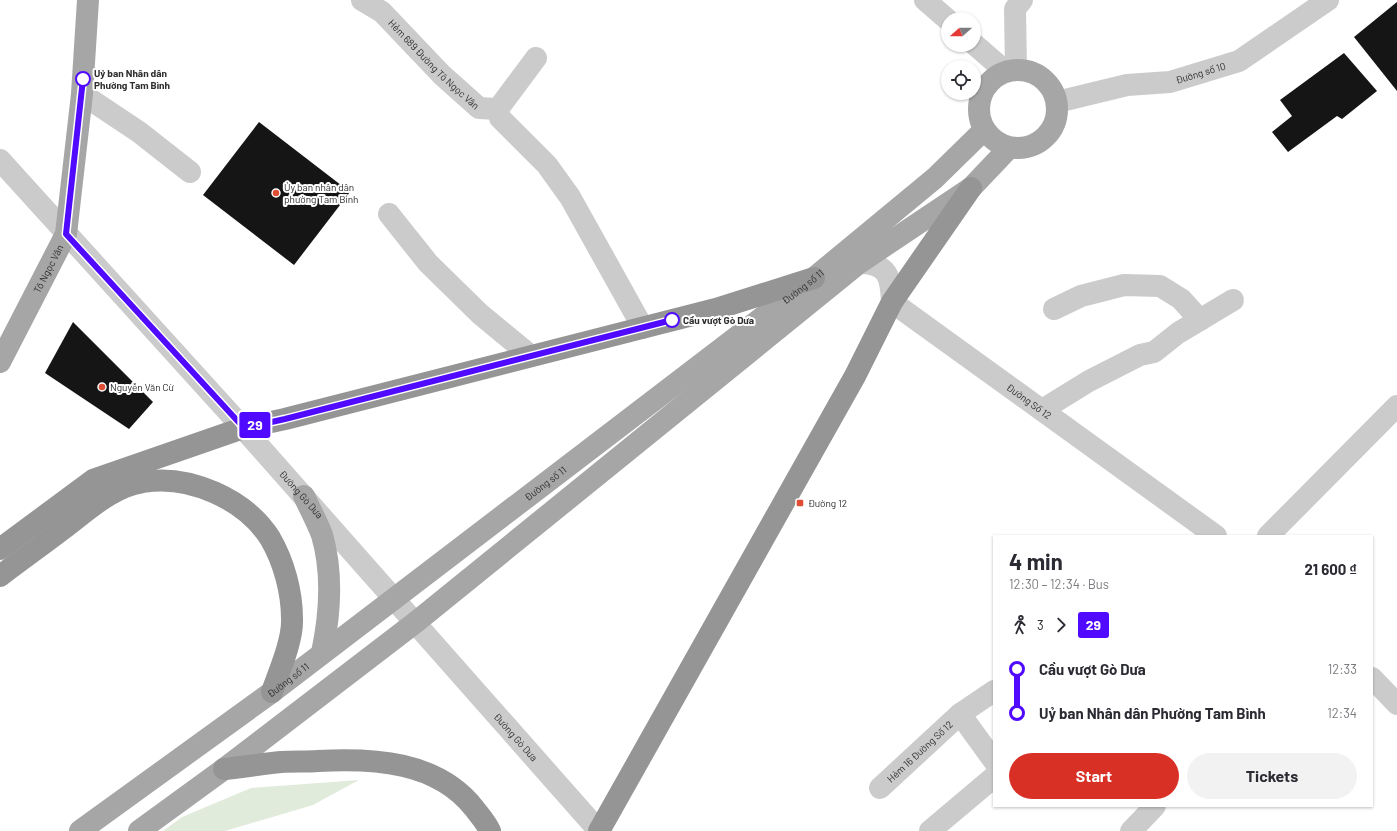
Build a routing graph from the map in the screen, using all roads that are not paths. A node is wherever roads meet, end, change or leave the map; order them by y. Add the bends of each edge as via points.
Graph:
1 (88, 0) edge
2 (362, 0) edge
3 (925, 0) edge
4 (1022, 0) edge
5 (1328, 0) edge
6 (941, 14) edge
7 (981, 49) edge
8 (536, 58) dead end
9 (1010, 70) junction
10 (82, 94) junction
11 (1057, 102) junction
12 (499, 113) junction
13 (984, 130) junction
14 (1010, 148) junction
15 (0, 160) edge
16 (190, 172) dead end
17 (971, 188) junction
18 (389, 214) dead end
19 (66, 234) junction
20 (860, 264) junction
21 (814, 278) junction
22 (1233, 300) dead end
23 (892, 302) junction
24 (1054, 309) dead end
25 (1200, 320) junction
26 (643, 328) junction
27 (532, 356) junction
28 (0, 362) edge
29 (1397, 406) edge
30 (1042, 410) junction
31 (244, 428) junction
32 (304, 496) junction
33 (1215, 535) edge
34 (1269, 535) edge
35 (0, 549) edge
36 (0, 576) edge
37 (394, 597) junction
38 (416, 622) junction
39 (322, 653) junction
40 (272, 692) junction
41 (993, 692) edge
42 (960, 714) junction
43 (993, 760) edge
44 (224, 769) junction
45 (993, 778) edge
46 (880, 788) dead end
47 (1154, 807) edge
48 (86, 826) edge
49 (139, 831) edge
50 (490, 831) edge
51 (599, 831) edge
52 (930, 831) edge
53 (1131, 831) edge

1 - 10 main road, Tô Ngọc Vân
2 - 12 street, Hẻm 689 Đường Tô Ngọc Vân via 382,12 442,75 479,108
3 - 6 street
4 - 9 street via 1015,9
5 - 11 street, Đường số 10 via 1239,61 1170,82 1127,85
7 - 9 street
8 - 12 street
9 - 11 main road via 1033,73 1041,78 1049,85
9 - 13 main road via 993,79 980,97 979,114
10 - 16 street via 139,132
10 - 19 main road, Tô Ngọc Vân
11 - 14 main road via 1056,122 1046,138 1029,148
12 - 26 street via 552,170 570,197
13 - 14 main road via 995,142
13 - 21 main road, Đường số 11 via 935,178
14 - 17 main road, Đường số 11
15 - 19 street, Đường Gò Dưa
17 - 20 main road, Đường số 11
17 - 23 highway
18 - 27 street via 428,263 464,299
19 - 28 main road, Tô Ngọc Vân
19 - 31 street, Đường Gò Dưa
20 - 23 street via 874,263 884,270 892,284
20 - 38 main road, Đường số 11
21 - 26 highway via 716,309
21 - 37 main road, Đường số 11
22 - 25 street
23 - 30 street, Đường Số 12
23 - 51 highway via 855,376
24 - 25 street via 1081,296 1124,285 1160,286 1181,299
25 - 30 street via 1154,352 1140,355 1089,381
26 - 27 highway
27 - 31 highway
29 - 34 street
30 - 33 street, Đường Số 12
31 - 32 street, Đường Gò Dưa
31 - 35 highway via 93,480
32 - 37 street, Đường Gò Dưa
32 - 39 main road via 322,535 328,572 329,611
36 - 40 highway via 119,489 150,481 172,481 202,487 226,498 251,516 269,538 282,566 291,593 293,621
37 - 38 street, Đường Gò Dưa
37 - 39 main road, Đường số 11
38 - 44 main road, Đường số 11
38 - 51 street, Đường Gò Dưa
39 - 40 main road, Đường số 11
40 - 48 main road, Đường số 11
41 - 42 street, Hẻm 16 Đường Số 12
42 - 43 street, Hẻm 16 Đường Số 12
42 - 46 street, Hẻm 16 Đường Số 12
44 - 49 main road, Đường số 11
44 - 50 highway via 283,762 347,759 411,767 443,781 466,798
45 - 52 street
47 - 53 street

